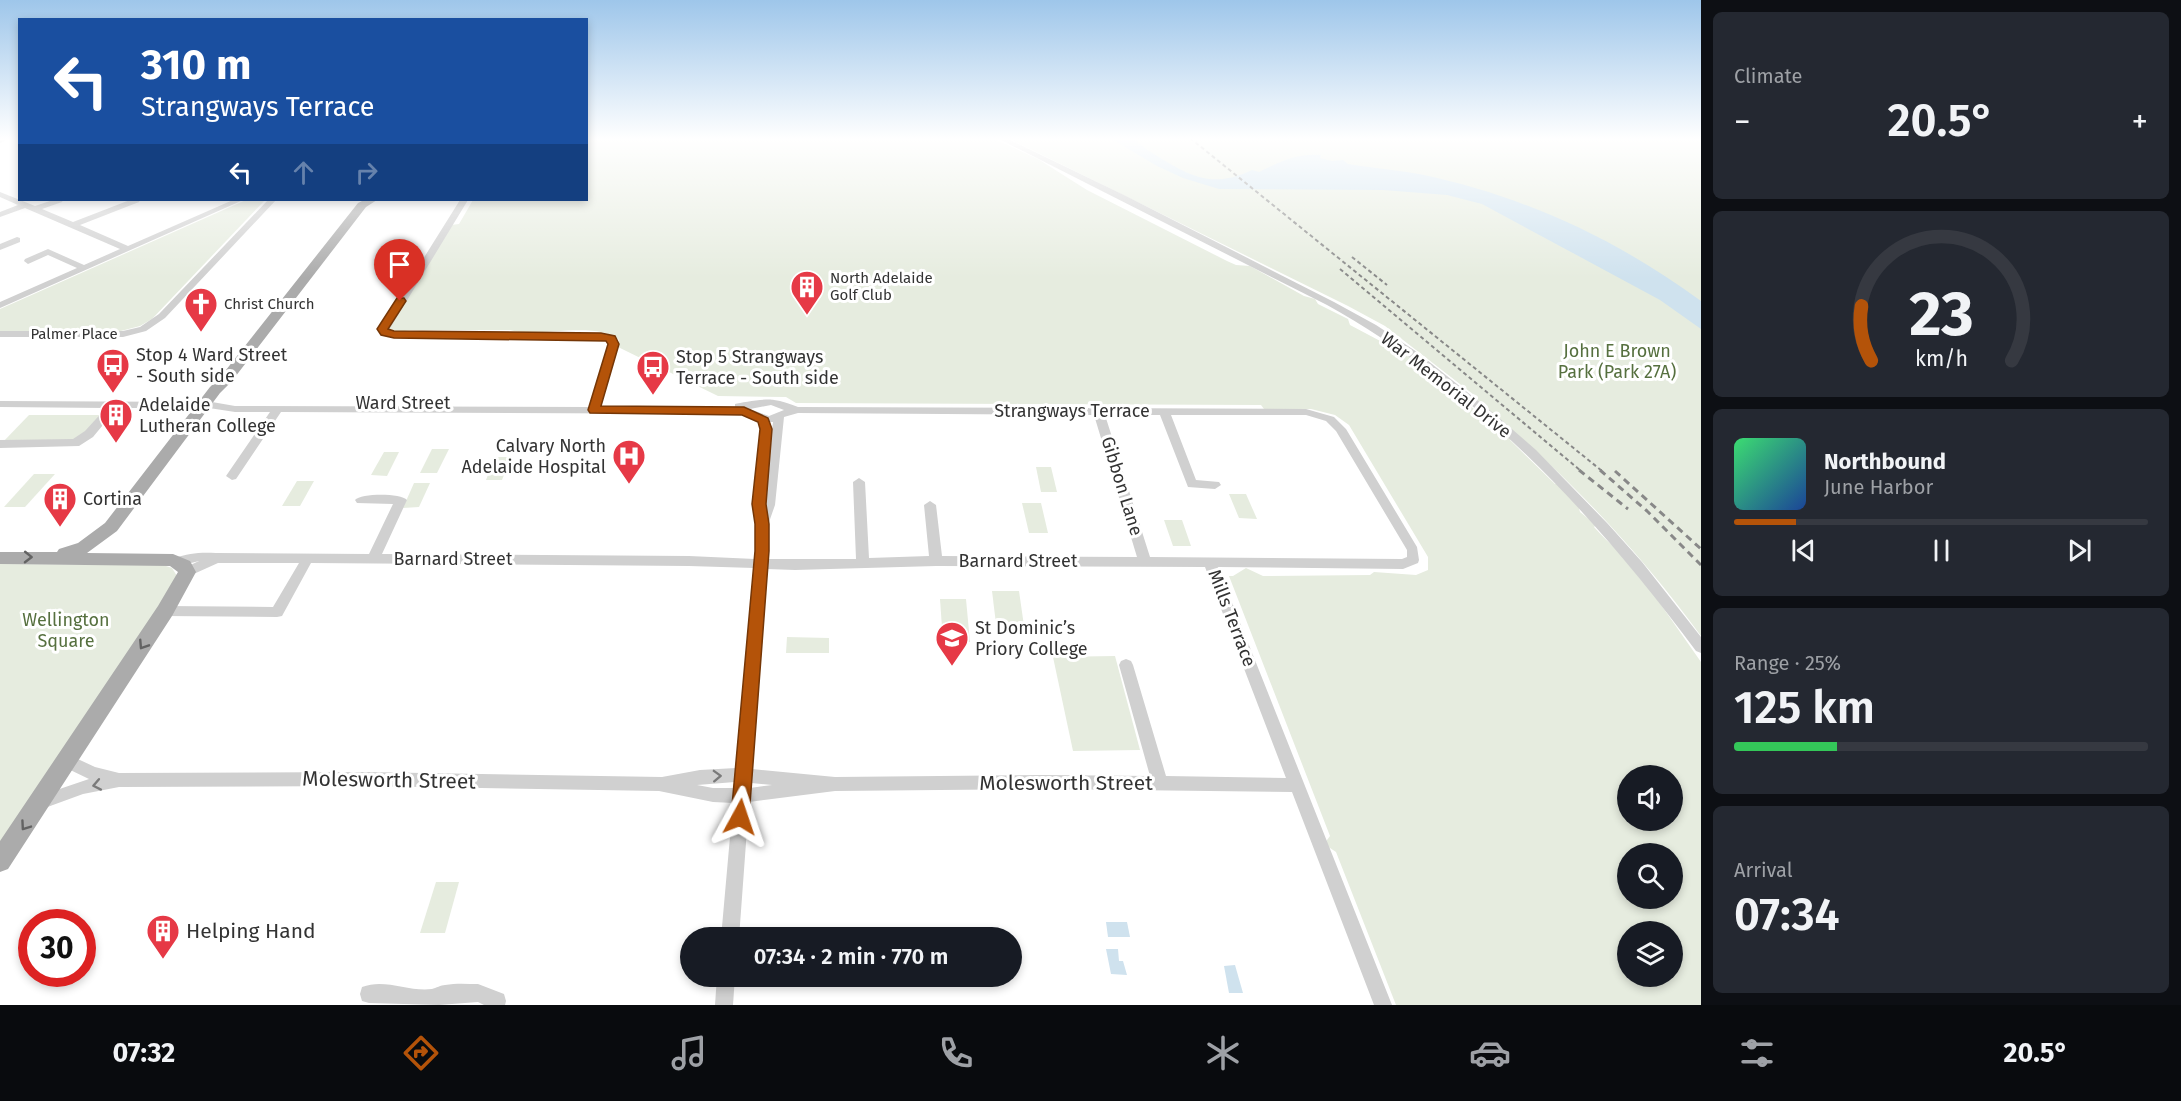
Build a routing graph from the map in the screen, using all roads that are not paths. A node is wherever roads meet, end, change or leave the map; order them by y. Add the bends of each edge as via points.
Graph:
1 (1100, 185) edge
2 (0, 194) edge
3 (56, 201) edge
4 (133, 201) edge
5 (236, 201) edge
6 (271, 201) edge
7 (366, 201) edge
8 (463, 201) edge
9 (26, 205) junction
10 (35, 209) junction
11 (0, 215) edge
12 (73, 225) junction
13 (16, 240) dead end
14 (0, 247) edge
15 (128, 249) junction
16 (28, 261) dead end
17 (84, 268) junction
18 (0, 305) edge
19 (0, 334) edge
20 (0, 404) edge
21 (115, 404) junction
22 (207, 405) junction
23 (595, 406) junction
24 (278, 409) junction
25 (1098, 411) junction
26 (1164, 411) junction
27 (759, 412) junction
28 (780, 412) junction
29 (1340, 429) joint
30 (0, 444) edge
31 (232, 476) dead end
32 (859, 482) dead end
33 (1215, 485) dead end
34 (361, 500) dead end
35 (930, 505) dead end
36 (762, 524) junction
37 (111, 526) junction
38 (56, 557) junction
39 (0, 558) edge
40 (308, 558) junction
41 (115, 559) junction
42 (373, 559) junction
43 (936, 561) junction
44 (1145, 561) junction
45 (760, 562) junction
46 (863, 562) junction
47 (1210, 562) junction
48 (183, 567) junction
49 (165, 611) junction
50 (1701, 647) edge
51 (1126, 664) dead end
52 (67, 761) junction
53 (744, 775) junction
54 (119, 780) junction
55 (1160, 783) junction
56 (659, 784) junction
57 (835, 784) junction
58 (1296, 784) junction
59 (742, 796) junction
60 (41, 802) junction
61 (0, 861) edge
62 (731, 927) edge
63 (725, 987) edge
64 (369, 994) dead end
65 (496, 1005) edge
66 (724, 1005) edge
67 (1383, 1005) edge

1 - 50 street, War Memorial Drive via 1305,290 1413,354 1527,449 1577,497 1639,566
2 - 9 street
3 - 10 street
4 - 12 street
5 - 15 street
6 - 19 street, Palmer Place via 162,316 143,329 116,335
7 - 22 main road
8 - 23 street via 383,331 394,335 608,337 614,344
9 - 10 street
9 - 11 street
10 - 12 street
12 - 15 street
13 - 14 street
15 - 17 street
16 - 17 street via 48,252
17 - 18 street
20 - 21 street, Ward Street
21 - 22 street, Ward Street
21 - 30 street via 89,435 75,443
22 - 23 street, Ward Street via 239,402
22 - 24 street, Ward Street
22 - 37 main road
23 - 24 street, Ward Street
23 - 27 street
24 - 31 street
25 - 26 street, Strangways Terrace
25 - 28 street, Strangways Terrace
25 - 44 street, Gibbon Lane
26 - 29 street, Strangways Terrace via 1312,413 1330,419
26 - 33 street via 1192,484
27 - 28 street via 768,419
27 - 28 street via 771,402
27 - 36 street via 766,429 759,504
28 - 36 street via 769,505
29 - 47 street, Mills Terrace via 1413,550 1413,560 1403,564
32 - 46 street
34 - 42 street via 401,500
35 - 43 street
36 - 45 street
37 - 38 main road via 84,548
37 - 41 main road via 104,548
39 -> 38 main road
38 - 41 main road
40 - 42 street, Barnard Street
40 - 48 street, Barnard Street via 216,558
40 - 49 street via 277,612
41 - 48 main road
42 - 45 street, Barnard Street
43 - 44 street, Barnard Street
43 - 46 street, Barnard Street
44 - 47 street, Barnard Street
45 - 46 street, Barnard Street
45 - 53 street
47 - 58 street, Mills Terrace
48 - 49 main road
49 -> 52 main road
51 - 55 street
52 - 54 street, Molesworth Street via 82,770
52 - 60 main road
56 -> 53 street, Molesworth Street
53 - 57 street, Molesworth Street
53 - 59 street
54 - 56 street, Molesworth Street
54 -> 60 street, Molesworth Street via 83,787
55 - 57 street, Molesworth Street
55 - 58 street, Molesworth Street
56 - 59 street, Molesworth Street via 713,795
57 - 59 street, Molesworth Street
58 - 67 street, Mills Terrace
59 - 62 street
60 -> 61 main road
63 - 66 street
64 - 65 street via 432,998 478,993 497,1000

